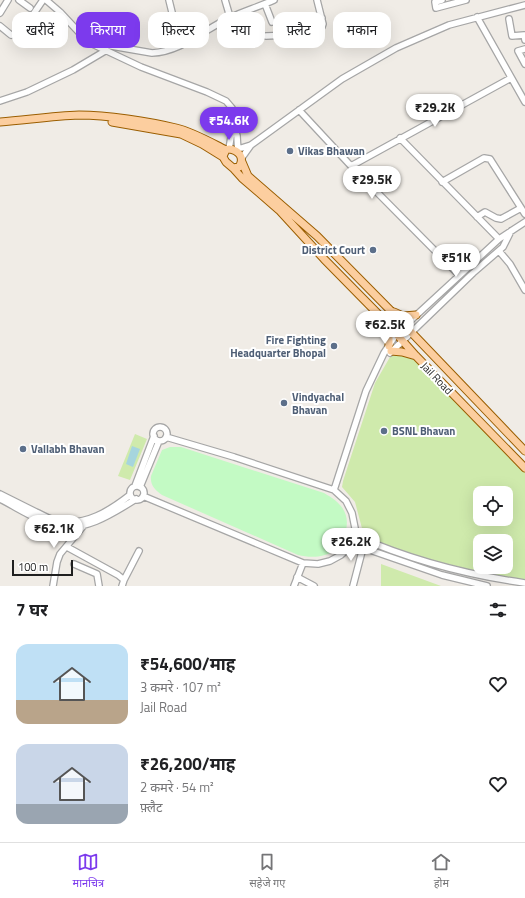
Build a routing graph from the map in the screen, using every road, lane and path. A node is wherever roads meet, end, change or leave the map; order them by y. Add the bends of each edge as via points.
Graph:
1 (8, 0) edge
2 (20, 0) edge
3 (43, 0) edge
4 (46, 0) edge
5 (169, 0) edge
6 (225, 0) edge
7 (274, 0) edge
8 (317, 0) edge
9 (442, 0) edge
10 (466, 0) edge
11 (265, 4) junction
12 (525, 4) edge
13 (30, 8) dead end
14 (35, 12) edge
15 (172, 12) edge
16 (229, 12) edge
17 (243, 12) edge
18 (320, 12) edge
19 (0, 13) edge
20 (477, 17) junction
21 (509, 19) dead end
22 (272, 22) dead end
23 (0, 26) edge
24 (76, 29) edge
25 (11, 35) dead end
26 (273, 35) edge
27 (266, 36) dead end
28 (525, 40) edge
29 (99, 48) edge
30 (123, 48) edge
31 (173, 48) edge
32 (525, 49) edge
33 (105, 51) junction
34 (525, 64) edge
35 (511, 78) junction
36 (0, 101) edge
37 (525, 102) edge
38 (299, 110) junction
39 (0, 122) edge
40 (0, 127) edge
41 (235, 128) junction
42 (400, 138) junction
43 (251, 145) junction
44 (233, 150) junction
45 (223, 157) junction
46 (241, 160) junction
47 (350, 166) junction
48 (234, 168) junction
49 (442, 182) junction
50 (521, 208) junction
51 (525, 214) edge
52 (477, 216) junction
53 (525, 222) edge
54 (511, 231) junction
55 (499, 239) junction
56 (499, 251) junction
57 (459, 275) junction
58 (525, 290) edge
59 (392, 311) junction
60 (416, 315) junction
61 (386, 321) junction
62 (405, 326) junction
63 (397, 333) junction
64 (412, 333) junction
65 (403, 340) junction
66 (390, 349) junction
67 (416, 356) junction
68 (154, 436) junction
69 (166, 437) junction
70 (159, 441) junction
71 (525, 451) edge
72 (525, 468) edge
73 (138, 486) junction
74 (334, 490) junction
75 (0, 494) edge
76 (130, 494) junction
77 (143, 496) junction
78 (0, 499) edge
79 (136, 500) junction
80 (85, 524) junction
81 (356, 536) junction
82 (365, 540) junction
83 (352, 546) junction
84 (67, 547) junction
85 (364, 548) junction
86 (139, 551) dead end
87 (74, 564) dead end
88 (303, 564) junction
89 (297, 578) junction
90 (123, 583) edge
91 (525, 583) edge
92 (53, 586) edge
93 (99, 586) edge
94 (294, 586) edge
95 (314, 586) edge
96 (353, 586) edge
97 (486, 586) edge

1 - 19 street
2 - 13 street
3 - 14 street
4 - 24 street
5 - 15 street
6 - 16 street
7 - 11 street
8 - 18 street
9 - 10 street via 434,2 436,8
11 - 17 street
11 - 22 street
12 - 20 street
20 - 35 street
20 - 38 street via 449,25 396,48 342,79
21 - 28 street via 512,36 524,35
23 - 25 street
26 - 27 street
29 - 33 street
30 - 31 street via 152,53 162,53
32 - 34 street via 518,51
33 - 36 street via 27,92
33 - 41 street via 226,101 232,108
35 - 37 street
35 - 42 street
38 - 43 street
38 - 47 street
39 - 44 main road via 94,115 176,128
40 - 45 main road, Jail Road via 69,120 100,120 181,134
41 - 44 street via 237,136
41 - 44 street via 231,137
42 - 47 street
42 - 49 street
43 - 44 street
43 - 46 street
44 - 45 main road
44 - 46 main road, Jail Road
45 - 48 main road, Jail Road
46 - 48 main road via 239,167
46 - 59 main road, Jail Road via 248,176 317,236
47 - 57 street
48 - 61 main road, Jail Road via 279,210
49 - 50 street via 487,158
49 - 52 street
50 - 51 street
50 - 52 street via 501,219 485,212
52 - 55 street
53 - 54 street
54 - 55 street
54 - 56 street
55 - 57 street
56 - 58 street
56 - 64 street
57 - 60 street
59 - 60 main road via 403,316
59 - 62 main road, Jail Road
60 - 62 street
61 - 63 main road, Jail Road
61 - 66 main road
62 - 63 street
62 - 64 main road, Jail Road
63 - 65 main road, Jail Road
63 - 66 street
64 - 65 street
64 - 71 main road, Jail Road
65 - 66 street
65 - 67 main road, Jail Road
66 - 67 main road
66 - 74 street via 366,391
67 - 72 main road, Jail Road
68 - 69 street via 154,430 160,427 166,430
68 - 70 street
68 - 73 street
69 - 70 street
69 - 74 street
70 - 73 street
73 - 76 street via 131,489
73 - 77 street via 144,491
74 - 81 street via 346,501 352,513
75 - 76 street via 55,520 71,522 79,522 101,514
76 - 79 street
77 - 79 street
77 - 88 street
78 - 80 street via 52,525
79 - 80 street via 109,516
80 - 84 street
81 - 82 street
81 - 83 street
82 - 85 street
82 - 91 street via 434,564
83 - 85 street
83 - 88 street via 330,561
84 - 90 street via 118,575
84 - 92 street via 57,562
85 - 96 street
85 - 97 street via 442,575
86 - 90 street
87 - 93 street via 98,574
88 - 89 street
89 - 94 street
89 - 95 street

